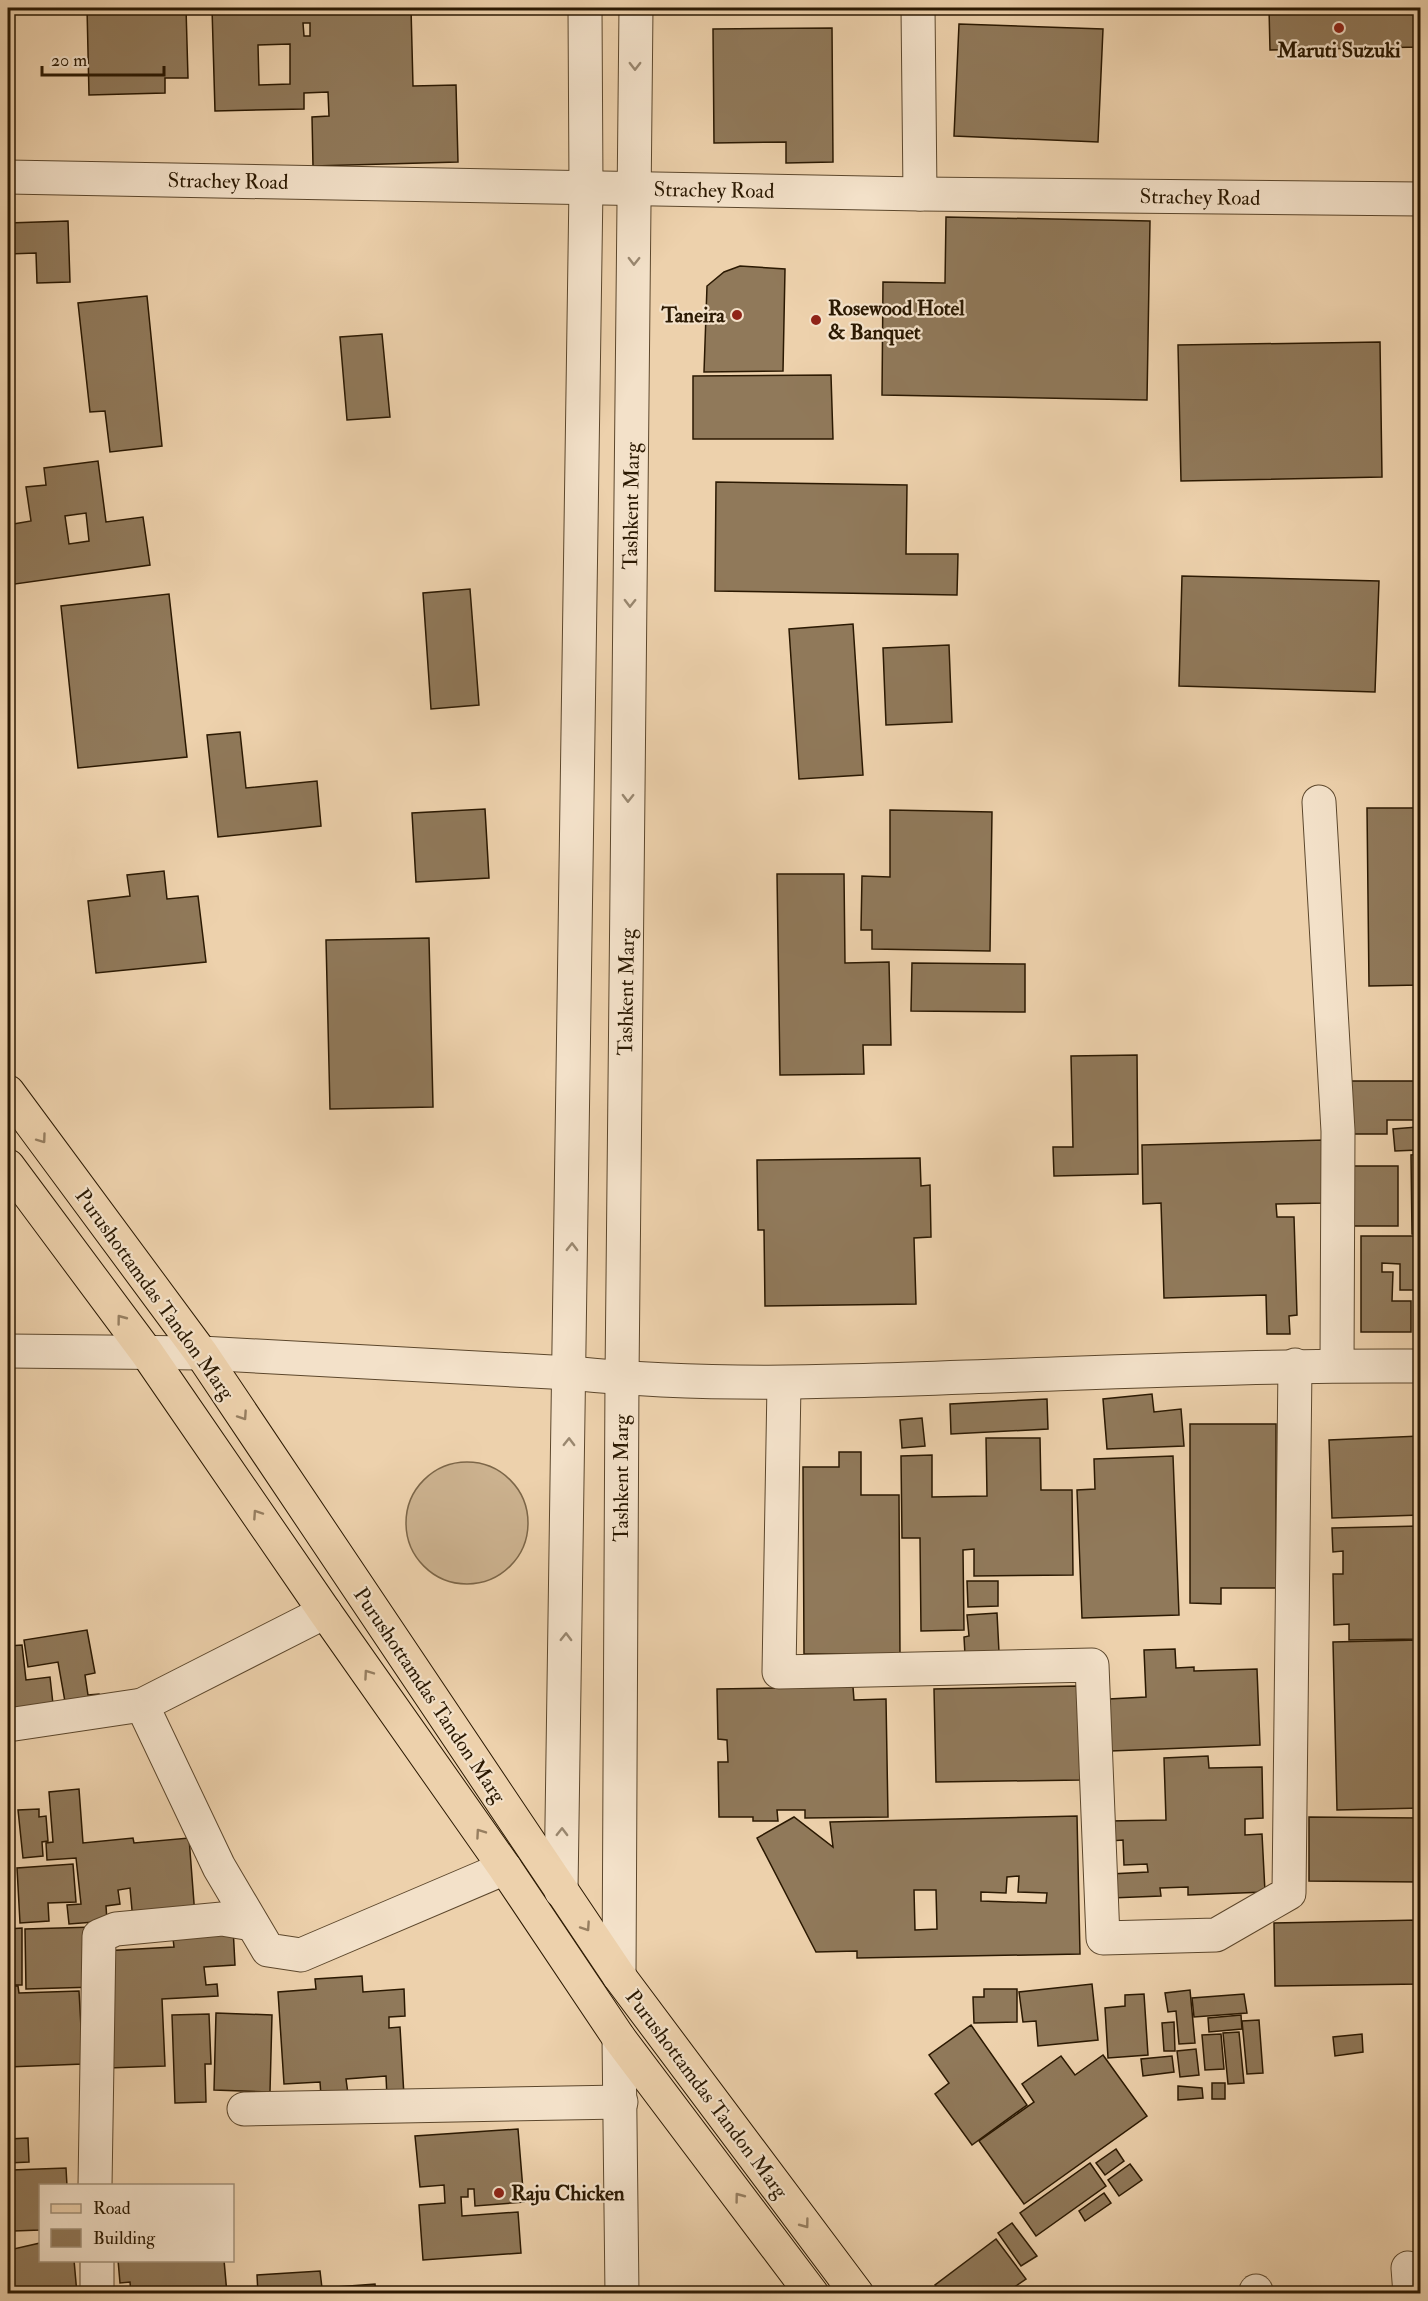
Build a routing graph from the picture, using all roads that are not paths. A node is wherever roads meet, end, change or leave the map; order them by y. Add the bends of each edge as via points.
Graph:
1 (585, 8) edge
2 (636, 8) edge
3 (918, 8) edge
4 (8, 177) edge
5 (586, 187) junction
6 (635, 189) junction
7 (921, 194) junction
8 (1420, 199) edge
9 (1319, 802) dead end
10 (8, 1092) edge
11 (8, 1166) edge
12 (8, 1351) edge
13 (147, 1353) junction
14 (201, 1353) junction
15 (1296, 1365) junction
16 (1337, 1365) junction
17 (1420, 1366) edge
18 (570, 1373) junction
19 (622, 1378) junction
20 (784, 1384) junction
21 (324, 1612) junction
22 (142, 1705) junction
23 (8, 1725) edge
24 (505, 1868) junction
25 (561, 1891) junction
26 (252, 1924) junction
27 (619, 1976) junction
28 (619, 2038) junction
29 (621, 2102) junction
30 (244, 2109) dead end
31 (95, 2184) edge
32 (97, 2262) edge
33 (97, 2294) edge
34 (622, 2294) edge
35 (812, 2294) edge
36 (857, 2294) edge

1 - 5 street
2 -> 6 street, Tashkent Marg
3 - 7 street
4 - 5 street, Strachey Road
5 - 6 street, Strachey Road
18 -> 5 street
6 - 7 street, Strachey Road
6 -> 19 street, Tashkent Marg
7 - 8 street, Strachey Road
9 - 16 street via 1338,1131
10 -> 14 main road, Purushottamdas Tandon Marg
13 -> 11 main road
12 - 13 street
13 - 14 street
21 -> 13 main road
14 - 18 street
14 -> 25 main road, Purushottamdas Tandon Marg
15 - 16 street
15 - 20 street
15 - 20 street via 1289,1893 1216,1935 1102,1938 1092,1665 779,1672
16 - 17 street
18 - 19 street
25 -> 18 street
19 - 20 street
19 - 27 street, Tashkent Marg
21 - 22 street
24 -> 21 main road
22 - 23 street
22 - 26 street via 219,1868
24 - 26 street via 301,1955 268,1950
24 - 28 main road
25 -> 27 main road, Purushottamdas Tandon Marg
26 - 31 street via 233,1918 196,1920 116,1929 99,1936
27 -> 36 main road, Purushottamdas Tandon Marg
28 - 29 street
35 -> 28 main road
29 - 30 street
29 - 34 street
32 - 33 street

